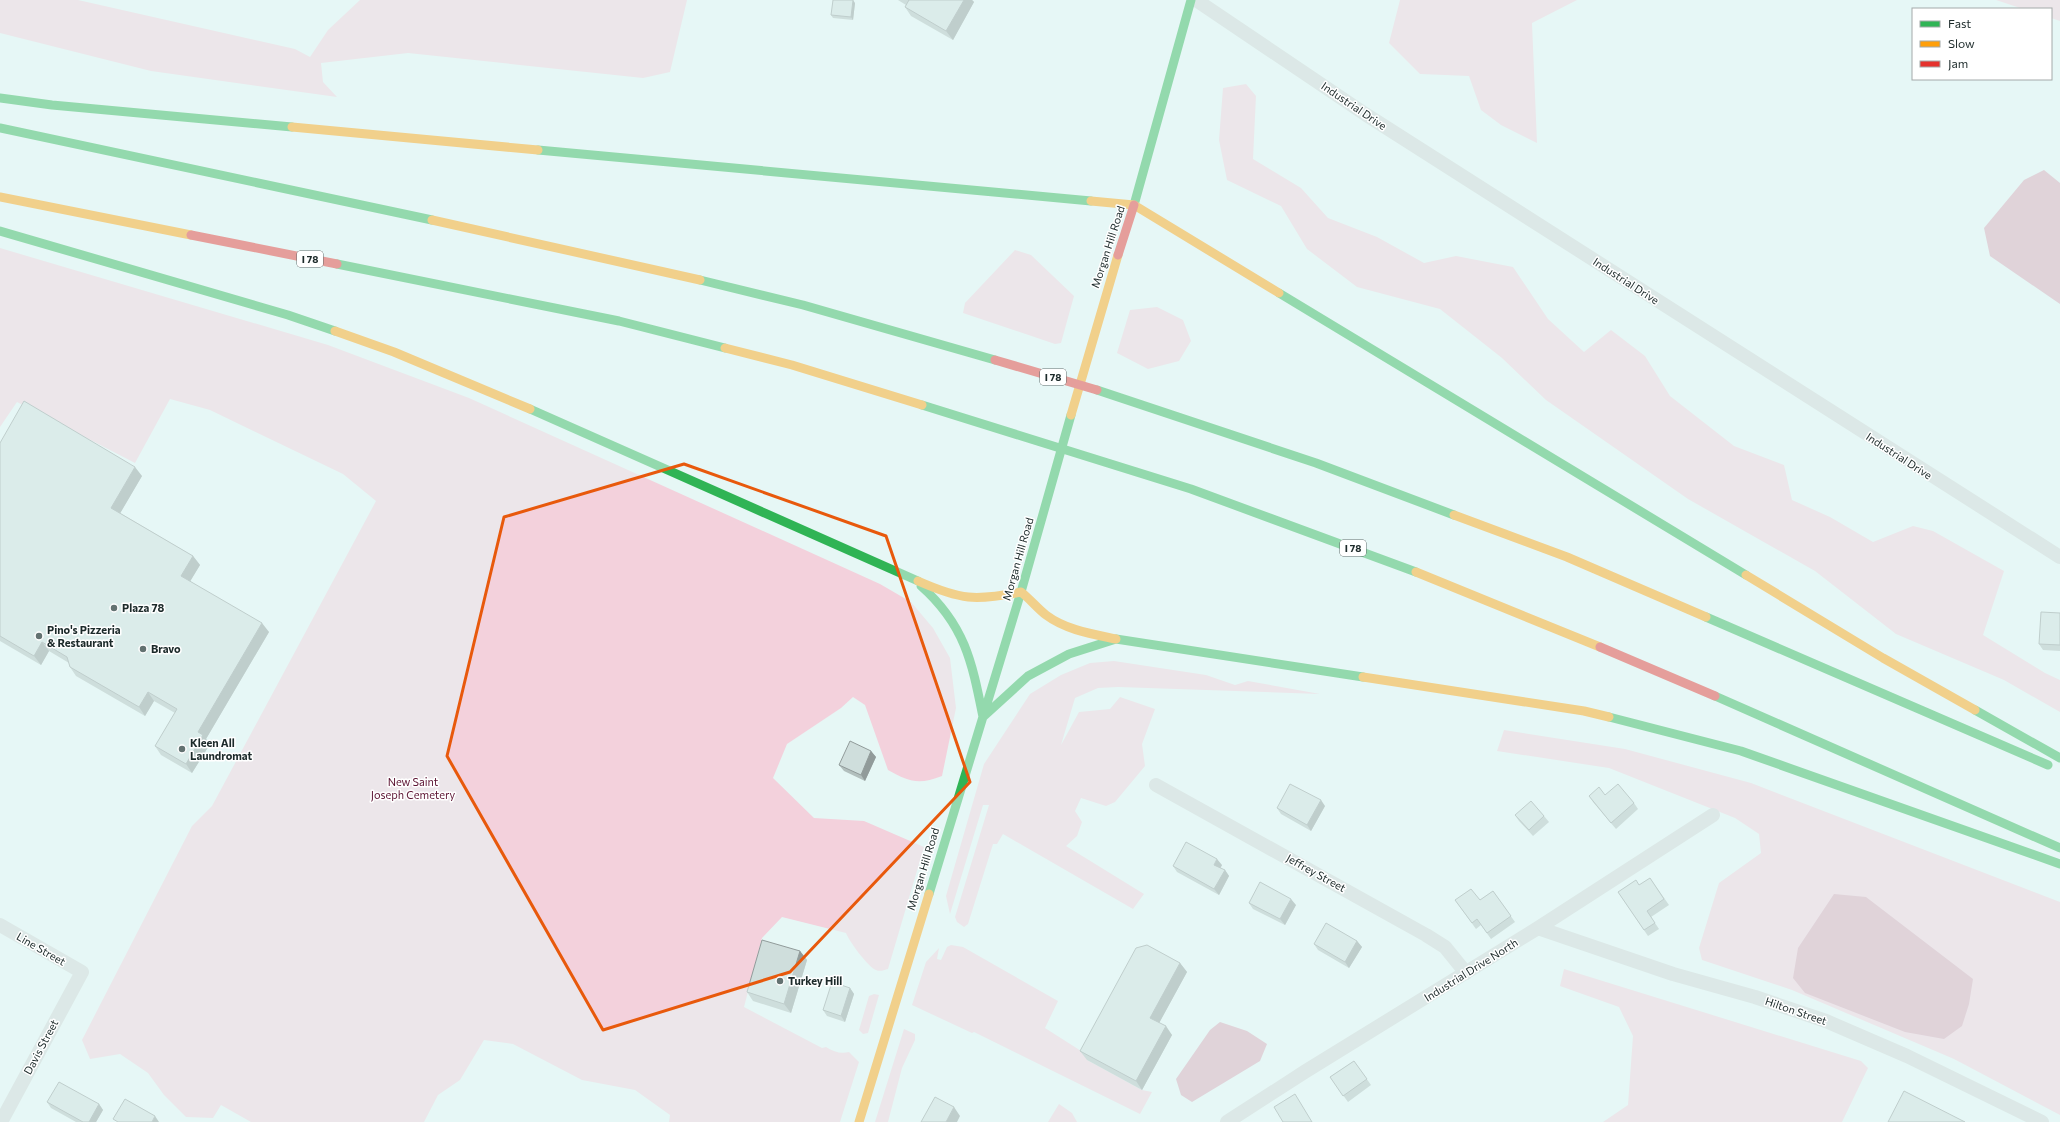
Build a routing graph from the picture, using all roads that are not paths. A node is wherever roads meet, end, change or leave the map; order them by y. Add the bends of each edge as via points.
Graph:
1 (1191, 0) edge
2 (1196, 0) edge
3 (0, 98) edge
4 (0, 128) edge
5 (0, 197) edge
6 (1134, 205) junction
7 (0, 231) edge
8 (2060, 558) edge
9 (907, 576) junction
10 (1021, 592) junction
11 (1116, 639) junction
12 (983, 717) junction
13 (2060, 758) edge
14 (2060, 770) edge
15 (1156, 785) dead end
16 (1713, 815) dead end
17 (2060, 848) edge
18 (2060, 864) edge
19 (0, 925) edge
20 (1538, 928) junction
21 (82, 972) joint
22 (1466, 974) junction
23 (4, 1121) edge
24 (858, 1122) edge
25 (1227, 1122) edge
26 (2042, 1122) edge

1 - 6 main road, Morgan Hill Road
2 - 8 street, Industrial Drive via 1365,114
3 - 6 main road via 60,106
4 - 14 main road, I 78 via 532,241 697,279 803,305 1136,402 1316,463 1566,557
5 - 17 main road, I 78 via 619,321 792,365 1006,430 1191,489 1407,568 1659,670
6 - 10 main road, Morgan Hill Road via 1104,298
6 - 13 main road via 1883,658
7 - 9 main road via 288,315 394,352 519,404
9 - 10 main road via 948,594 967,598 990,598
9 - 12 main road via 926,590 959,630 972,665
10 - 11 main road via 1059,622 1074,629
10 - 12 main road, Morgan Hill Road
11 - 12 main road via 1069,654 1040,669 1017,685
11 - 18 main road via 1584,711 1741,751
12 - 24 main road, Morgan Hill Road
15 - 22 street, Jeffrey Street via 1426,935 1445,947
16 - 20 street, Industrial Drive North
19 - 21 street, Line Street
20 - 22 street, Industrial Drive North
20 - 26 street, Hilton Street via 1826,1021 1907,1056
21 - 23 street, Davis Street
22 - 25 street, Industrial Drive North

